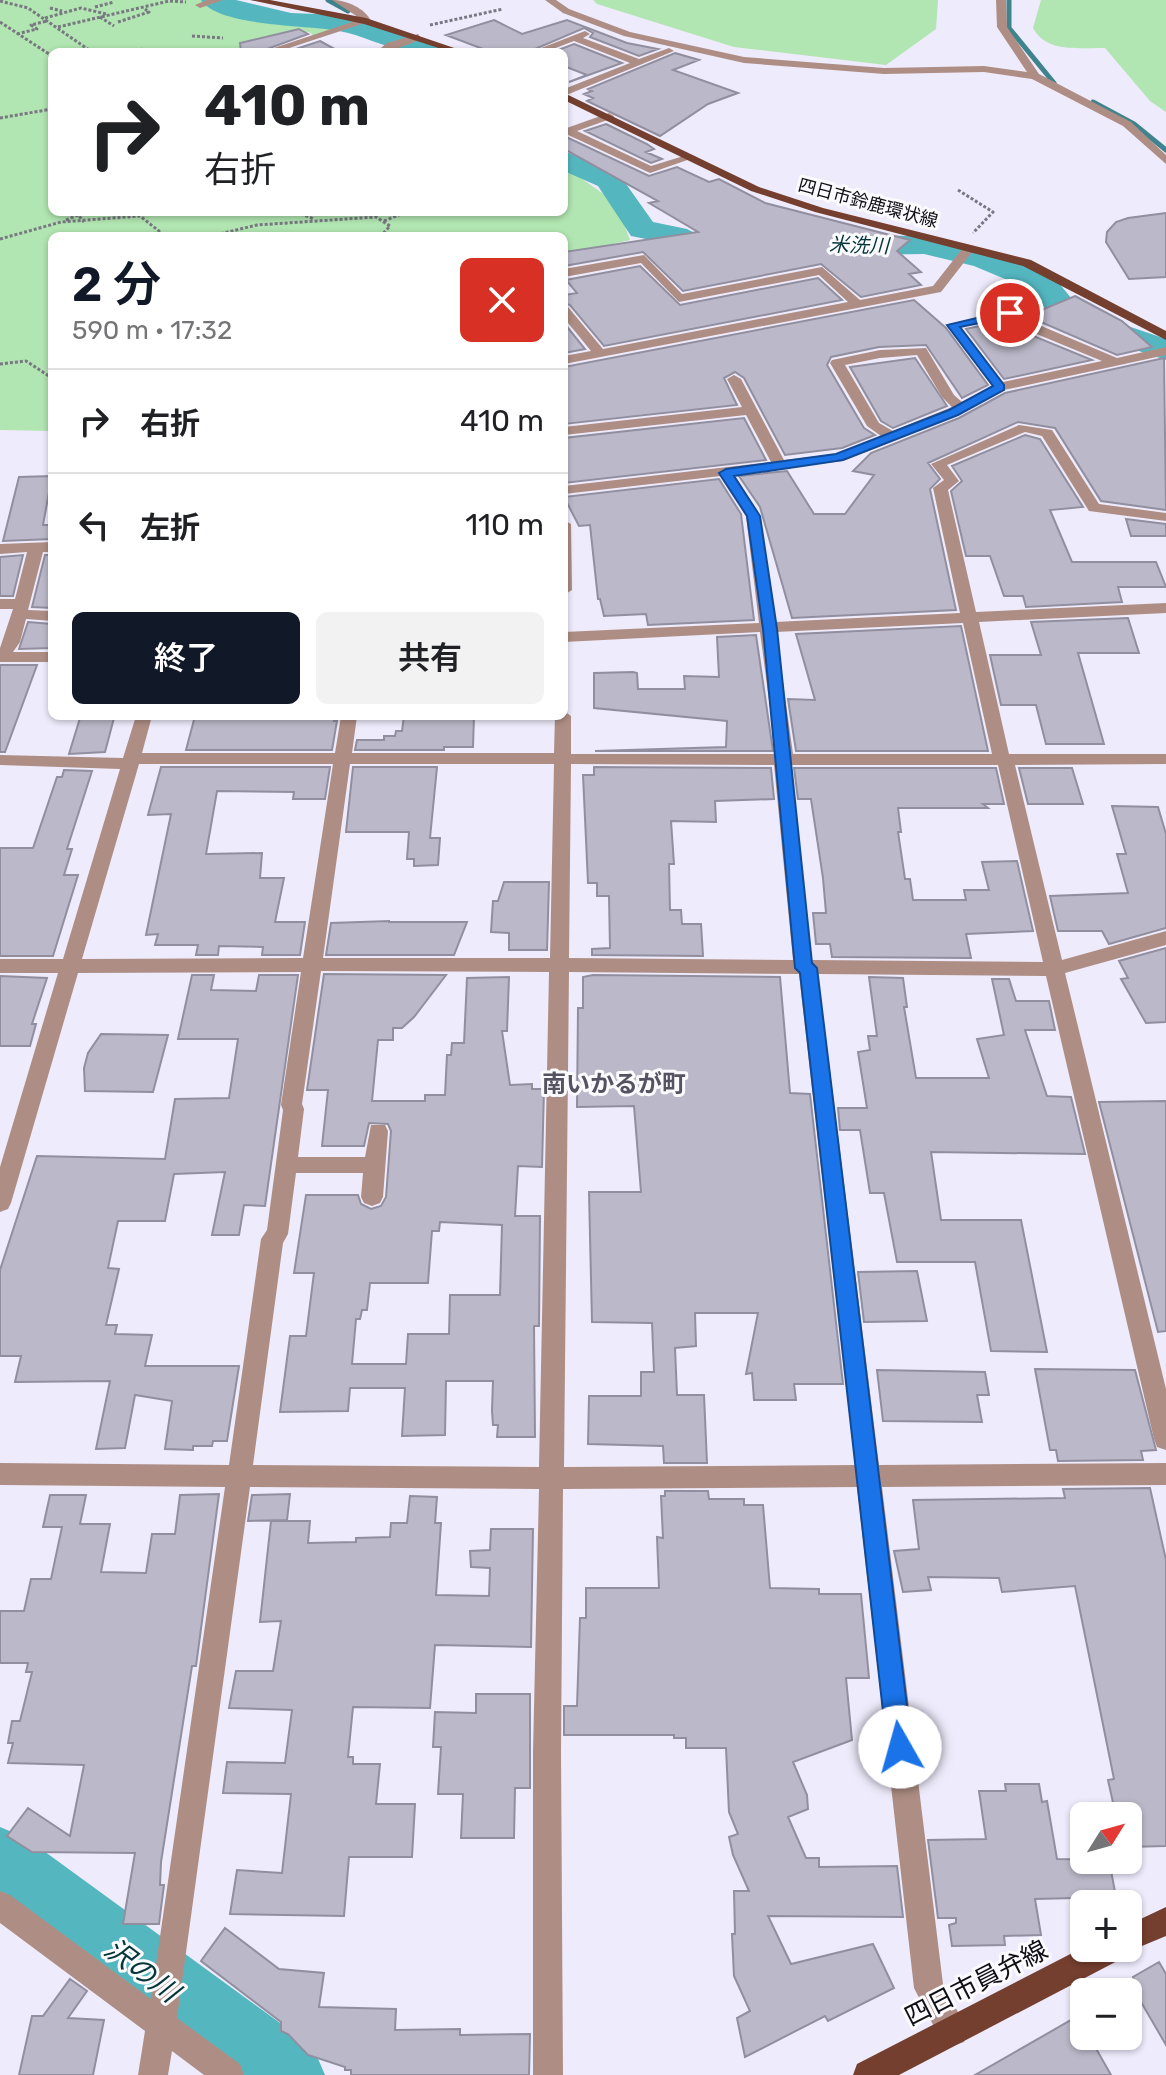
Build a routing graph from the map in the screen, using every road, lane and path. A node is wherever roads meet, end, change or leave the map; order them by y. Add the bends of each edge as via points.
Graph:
1 (218, 0) edge
2 (255, 0) edge
3 (337, 0) edge
4 (550, 0) edge
5 (1001, 0) edge
6 (0, 1) edge
7 (74, 1) edge
8 (167, 1) edge
9 (114, 2) dead end
10 (189, 2) edge
11 (203, 4) dead end
12 (79, 6) junction
13 (94, 7) junction
14 (50, 8) dead end
15 (144, 8) junction
16 (503, 9) dead end
17 (63, 11) junction
18 (106, 15) junction
19 (99, 17) junction
20 (46, 20) junction
21 (0, 22) edge
22 (362, 22) junction
23 (122, 24) dead end
24 (114, 26) dead end
25 (58, 27) junction
26 (398, 31) junction
27 (593, 31) dead end
28 (17, 34) junction
29 (192, 36) dead end
30 (223, 38) dead end
31 (415, 38) junction
32 (574, 38) junction
33 (87, 48) edge
34 (281, 48) edge
35 (386, 48) edge
36 (448, 48) edge
37 (547, 48) edge
38 (669, 51) dead end
39 (48, 53) edge
40 (639, 63) junction
41 (1035, 76) junction
42 (568, 93) edge
43 (568, 97) edge
44 (48, 110) edge
45 (609, 116) junction
46 (0, 118) edge
47 (690, 157) junction
48 (1166, 161) edge
49 (958, 190) dead end
50 (140, 216) edge
51 (140, 216) edge
52 (306, 216) edge
53 (359, 216) edge
54 (372, 216) edge
55 (396, 216) edge
56 (315, 220) junction
57 (383, 221) junction
58 (157, 232) edge
59 (228, 232) edge
60 (385, 232) edge
61 (0, 239) edge
62 (966, 247) junction
63 (568, 272) edge
64 (857, 304) junction
65 (568, 315) edge
66 (1166, 336) edge
67 (600, 353) junction
68 (1160, 353) edge
69 (568, 359) edge
70 (1116, 362) junction
71 (0, 364) edge
72 (48, 375) edge
73 (734, 379) dead end
74 (1000, 387) junction
75 (961, 408) junction
76 (750, 410) junction
77 (568, 431) edge
78 (889, 435) junction
79 (780, 465) junction
80 (726, 473) junction
81 (568, 490) edge
82 (1166, 517) edge
83 (44, 547) edge
84 (0, 549) edge
85 (0, 604) edge
86 (1166, 608) edge
87 (20, 609) junction
88 (48, 615) edge
89 (970, 618) junction
90 (770, 629) junction
91 (568, 637) edge
92 (1, 657) edge
93 (48, 657) edge
94 (143, 720) edge
95 (348, 720) edge
96 (563, 720) edge
97 (343, 759) junction
98 (1166, 759) edge
99 (0, 760) edge
100 (562, 760) junction
101 (785, 760) junction
102 (1004, 760) junction
103 (131, 761) junction
104 (1166, 938) edge
105 (0, 966) edge
106 (71, 967) junction
107 (312, 967) junction
108 (560, 967) junction
109 (806, 968) junction
110 (1055, 969) junction
111 (378, 1131) dead end
112 (286, 1165) junction
113 (375, 1165) junction
114 (372, 1197) dead end
115 (0, 1203) edge
116 (1166, 1439) edge
117 (0, 1474) edge
118 (1166, 1474) edge
119 (238, 1475) junction
120 (868, 1477) junction
121 (550, 1478) junction
122 (0, 1905) edge
123 (1166, 1921) edge
124 (1142, 1933) edge
125 (1086, 1962) edge
126 (162, 2019) junction
127 (953, 2031) junction
128 (153, 2075) edge
129 (229, 2075) edge
130 (548, 2075) edge
131 (868, 2075) edge

1 - 11 street
2 - 22 main road
3 - 22 street via 365,17
4 - 41 street via 627,34 744,60 884,71 984,69
5 - 41 street via 1002,27
6 - 20 path via 12,1
7 - 12 path
8 - 10 path
8 - 15 path
9 - 13 path
12 - 13 path
12 - 17 path
13 - 18 path
14 - 17 path
15 - 18 path
15 - 23 path via 149,12 118,22
16 - 26 path
17 - 20 path
18 - 19 path
19 - 24 path
19 - 25 path
20 - 25 path
20 - 28 path via 31,25 37,29
21 - 28 path
22 - 26 main road
22 - 34 street
25 - 33 path
26 - 31 main road
27 - 32 street
28 - 39 path
29 - 30 path
31 - 35 street
31 - 36 main road
32 - 37 street
32 - 40 street
38 - 40 street
40 - 42 street
41 - 48 street via 1127,124
43 - 45 main road, 四日市鈴鹿環状線
44 - 46 path
45 - 47 main road, 四日市鈴鹿環状線
45 - 47 street via 568,131 650,170
47 - 62 main road, 四日市鈴鹿環状線 via 789,201
49 - 62 path via 993,212
50 - 58 path
51 - 61 path via 61,222
52 - 56 path
53 - 56 path
54 - 57 path
55 - 57 path
56 - 59 path
57 - 60 path via 390,226
62 - 64 street via 937,289
62 - 66 main road, 四日市鈴鹿環状線 via 1045,270
63 - 64 street via 644,259 679,298 822,271
64 - 67 street
65 - 67 street
67 - 69 street
68 - 70 street
70 - 74 street
70 - 74 street via 1010,313 953,325
71 - 72 path via 26,361
73 - 76 street
74 - 75 street
75 - 78 street
75 - 78 street via 921,351 837,363 874,426
76 - 77 street
76 - 79 street
78 - 79 street via 838,458
79 - 80 street
80 - 81 street
80 - 90 street via 753,516
82 - 89 street via 1094,508 1047,433 1024,428 938,464 952,481 940,488
83 - 84 street
83 - 87 street
85 - 87 street
86 - 89 street
87 - 88 street
87 - 92 street via 12,642
89 - 90 street
89 - 102 street
90 - 91 street
90 - 101 street
92 - 93 street
94 - 103 street
95 - 97 street
96 - 100 street
97 - 100 street
97 - 103 street
97 - 107 street
98 - 102 street
99 - 103 street
100 - 101 street
100 - 108 street
101 - 102 street
101 - 109 street
102 - 110 street
103 - 106 street
104 - 110 street
105 - 106 street
106 - 107 street
106 - 115 street
107 - 108 street
107 - 112 street
108 - 109 street
108 - 121 street
109 - 110 street
109 - 120 street
110 - 116 street
111 - 113 street
112 - 113 street
112 - 119 street
113 - 114 street
117 - 119 street
118 - 120 street
119 - 121 street
119 - 126 street
120 - 121 street
120 - 127 street via 929,1988
121 - 130 street
122 - 126 street
123 - 124 main road
125 - 127 main road, 四日市員弁線
126 - 128 street
126 - 129 street
127 - 131 main road, 四日市員弁線

